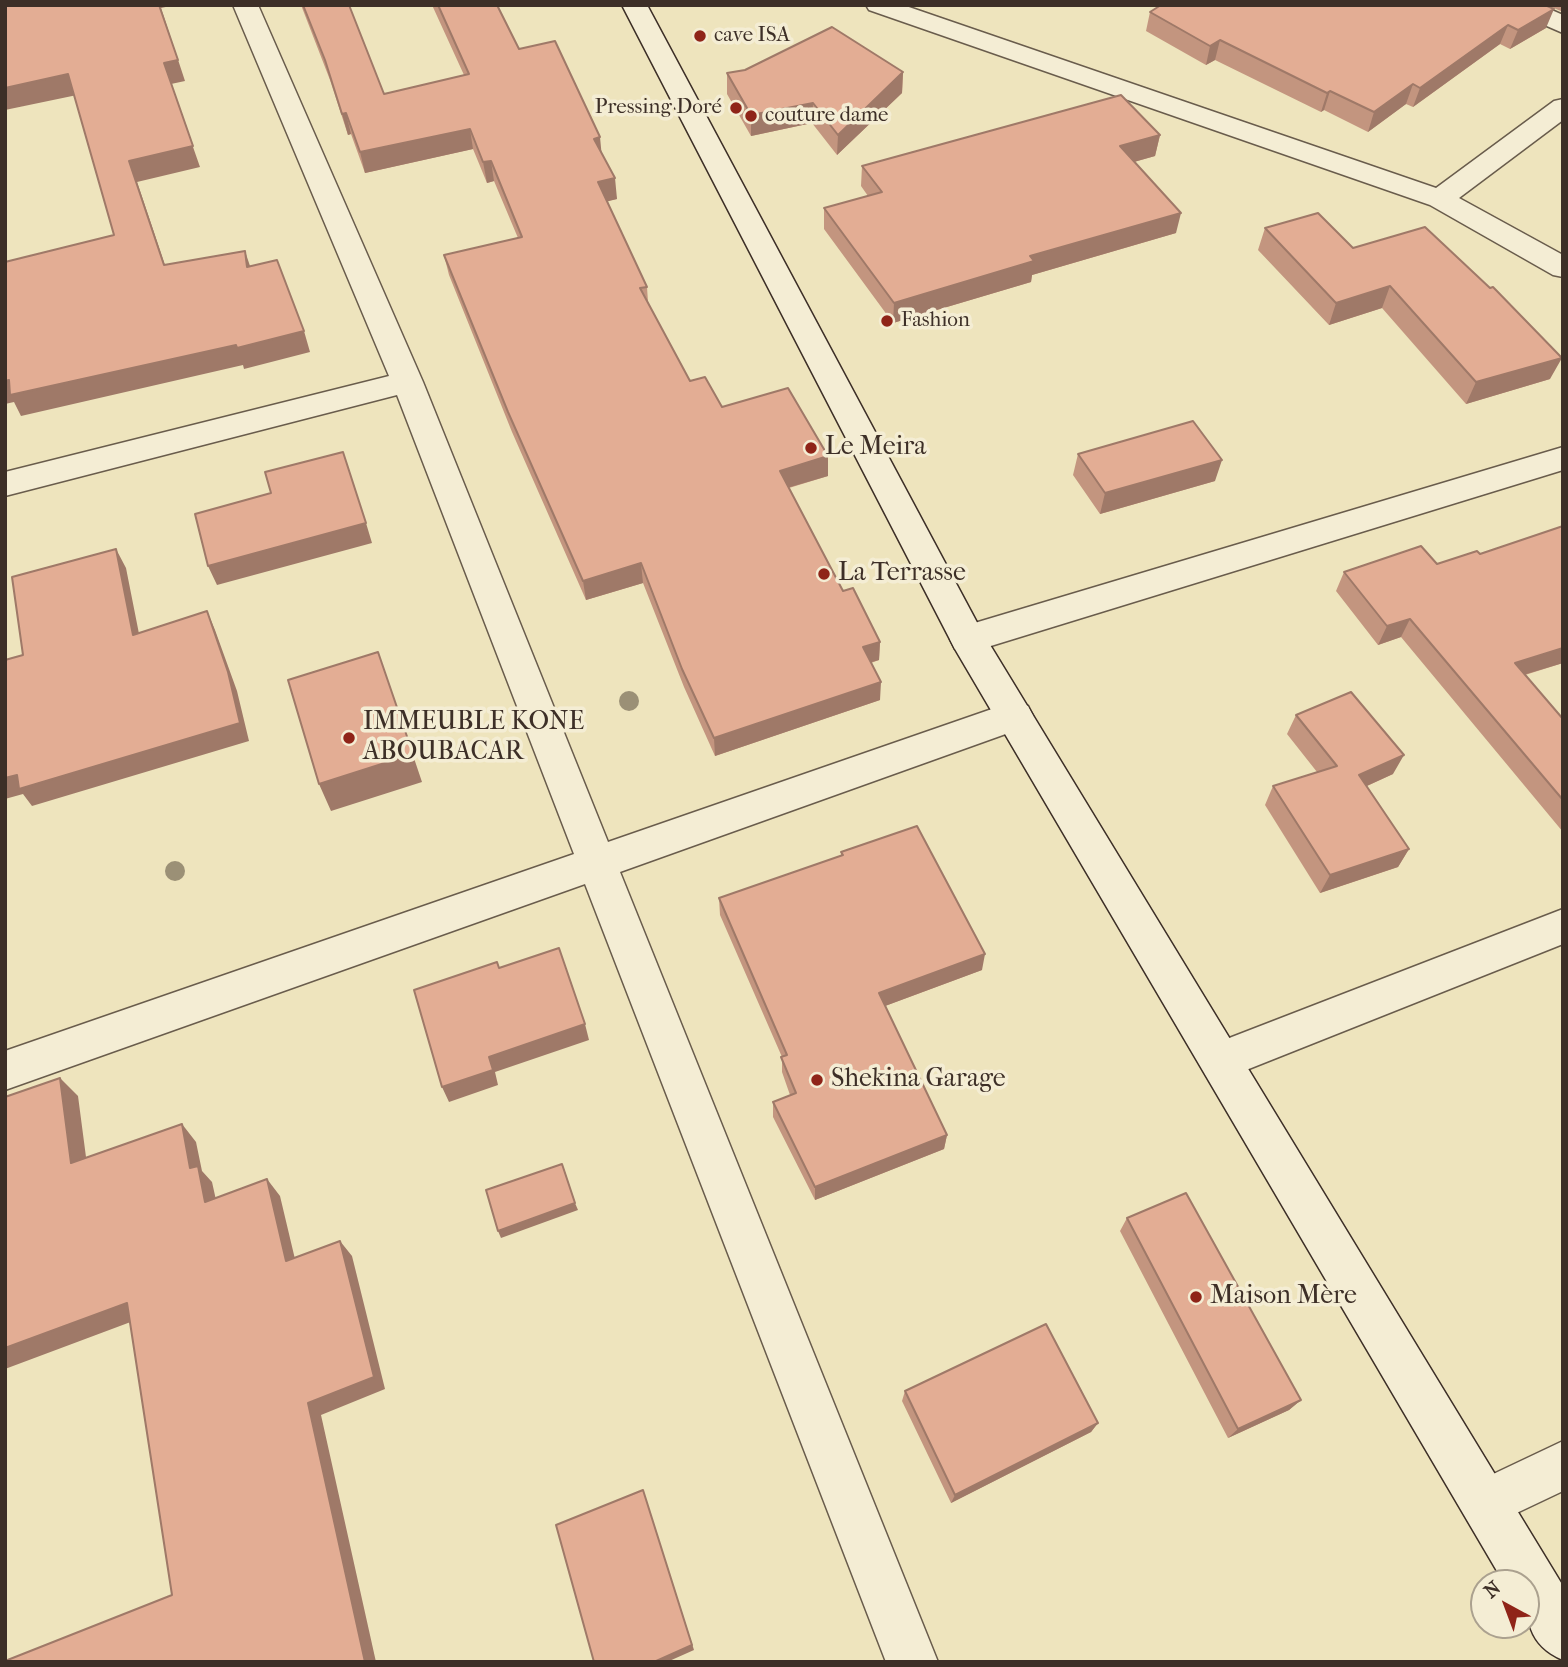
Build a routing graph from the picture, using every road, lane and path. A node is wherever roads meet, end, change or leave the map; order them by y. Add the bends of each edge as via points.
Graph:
1 (245, 5) edge
2 (634, 5) edge
3 (878, 5) edge
4 (1518, 5) edge
5 (1563, 25) edge
6 (1563, 107) edge
7 (1440, 199) junction
8 (1563, 268) edge
9 (407, 382) junction
10 (1563, 458) edge
11 (5, 484) edge
12 (968, 639) junction
13 (1015, 716) junction
14 (594, 861) junction
15 (1563, 926) edge
16 (1221, 1061) junction
17 (5, 1071) edge
18 (1563, 1465) edge
19 (1485, 1503) junction
20 (1563, 1634) edge
21 (912, 1662) edge

1 - 9 street
2 - 12 street
3 - 7 street
4 - 5 street
6 - 7 street
7 - 8 street
9 - 11 street
9 - 14 street
10 - 12 street
12 - 13 street
13 - 14 street
13 - 16 street
14 - 17 street
14 - 21 street
15 - 16 street
16 - 19 street
18 - 19 street
19 - 20 street

